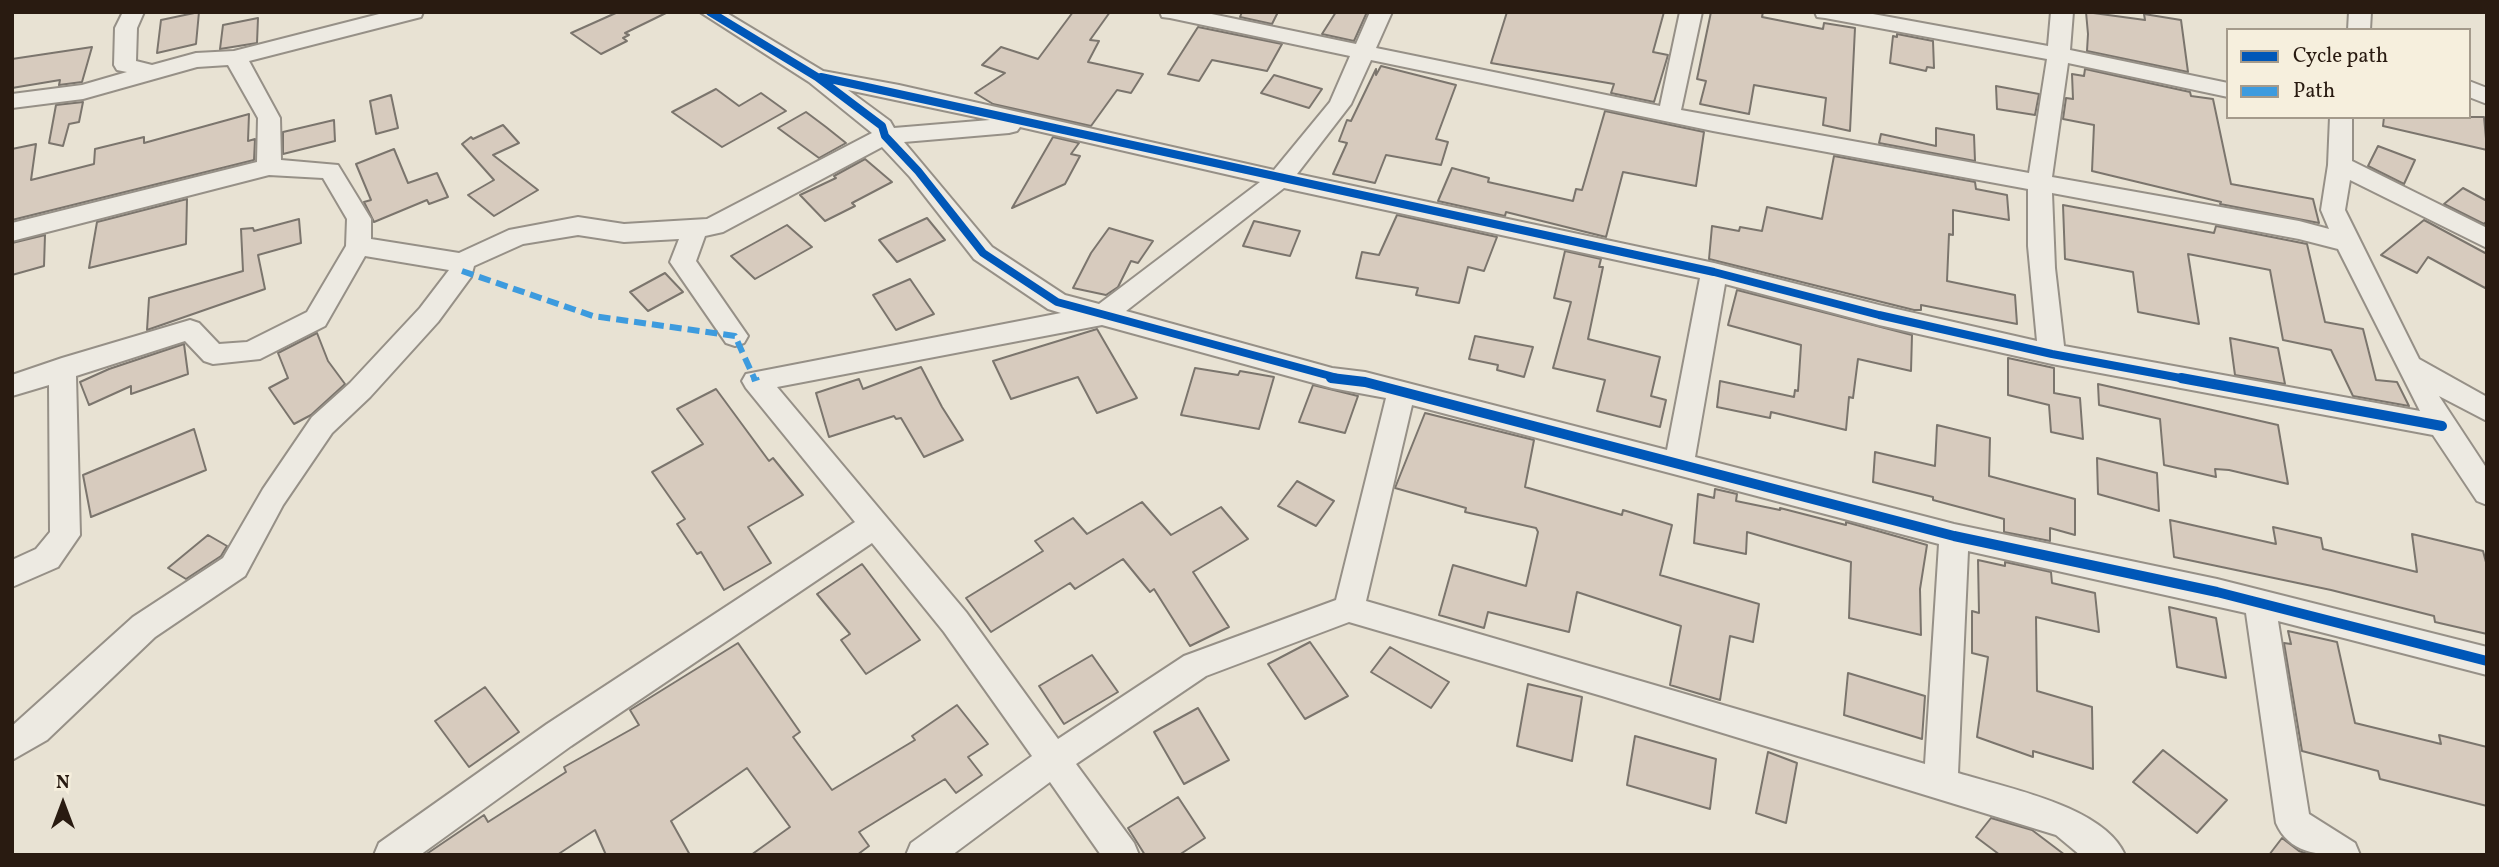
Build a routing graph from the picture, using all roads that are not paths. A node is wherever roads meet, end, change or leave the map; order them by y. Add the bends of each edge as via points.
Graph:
1 (134, 12) edge
2 (413, 12) edge
3 (710, 12) edge
4 (1170, 12) edge
5 (1381, 12) edge
6 (1692, 12) edge
7 (1825, 12) edge
8 (2062, 12) edge
9 (1365, 52) junction
10 (2061, 55) junction
11 (234, 58) junction
12 (151, 72) junction
13 (817, 77) junction
14 (2471, 89) edge
15 (2226, 90) edge
16 (2487, 97) edge
17 (12, 101) edge
18 (1670, 115) junction
19 (2341, 119) edge
20 (1037, 124) junction
21 (886, 136) junction
22 (2340, 165) junction
23 (269, 167) junction
24 (1280, 179) junction
25 (2040, 184) junction
26 (695, 230) junction
27 (12, 232) edge
28 (2487, 239) edge
29 (2347, 243) junction
30 (358, 246) junction
31 (461, 262) junction
32 (1714, 272) junction
33 (1102, 315) junction
34 (735, 336) dead end
35 (2052, 354) junction
36 (2408, 365) junction
37 (62, 368) junction
38 (12, 386) edge
39 (1401, 391) junction
40 (2487, 410) edge
41 (2442, 426) junction
42 (1679, 464) junction
43 (2487, 493) edge
44 (873, 526) junction
45 (1954, 536) junction
46 (12, 574) edge
47 (2260, 603) junction
48 (1349, 609) junction
49 (2487, 661) edge
50 (12, 745) edge
51 (1054, 760) junction
52 (1941, 784) junction
53 (391, 855) edge
54 (923, 855) edge
55 (1122, 855) edge
56 (2108, 855) edge
57 (2343, 855) edge

1 - 12 street via 126,28 125,65
2 - 11 street
3 - 13 street
4 - 9 street
5 - 9 street
6 - 18 street
7 - 10 street
8 - 10 street
9 - 18 street
9 - 24 street via 1340,104
10 - 15 street
10 - 25 street
11 - 12 street via 196,60
11 - 23 street via 269,118
12 - 17 street via 83,92
13 - 20 street
13 - 21 street via 881,126
14 - 16 street
18 - 25 street
19 - 22 street
20 - 21 street
20 - 24 street
21 - 26 street via 713,226
21 - 33 street via 983,253 1057,302
22 - 28 street
22 - 29 street via 2333,210
23 - 27 street
23 - 30 street via 330,171 359,219
24 - 32 street
24 - 33 street
25 - 29 street via 2299,230
25 - 35 street
26 - 31 street via 624,233 578,226 518,236
26 - 34 street via 683,262
29 - 36 street
30 - 31 street
30 - 37 street via 316,319 251,352 213,354 190,330
31 - 50 street via 462,271 429,315 322,425 273,497 234,567 144,627
32 - 35 street
32 - 42 street
33 - 39 street via 1332,378
33 - 44 street via 756,381
35 - 41 street
36 - 40 street
36 - 41 street
37 - 38 street
37 - 46 street via 65,535 47,558
39 - 42 street
39 - 48 street
41 - 43 street
42 - 45 street
44 - 51 street via 956,622
44 - 53 street via 559,735
45 - 47 street
45 - 52 street
47 - 49 street
47 - 57 street via 2294,823
48 - 51 street via 1195,666
48 - 52 street
51 - 54 street
51 - 55 street
52 - 56 street via 2066,822

